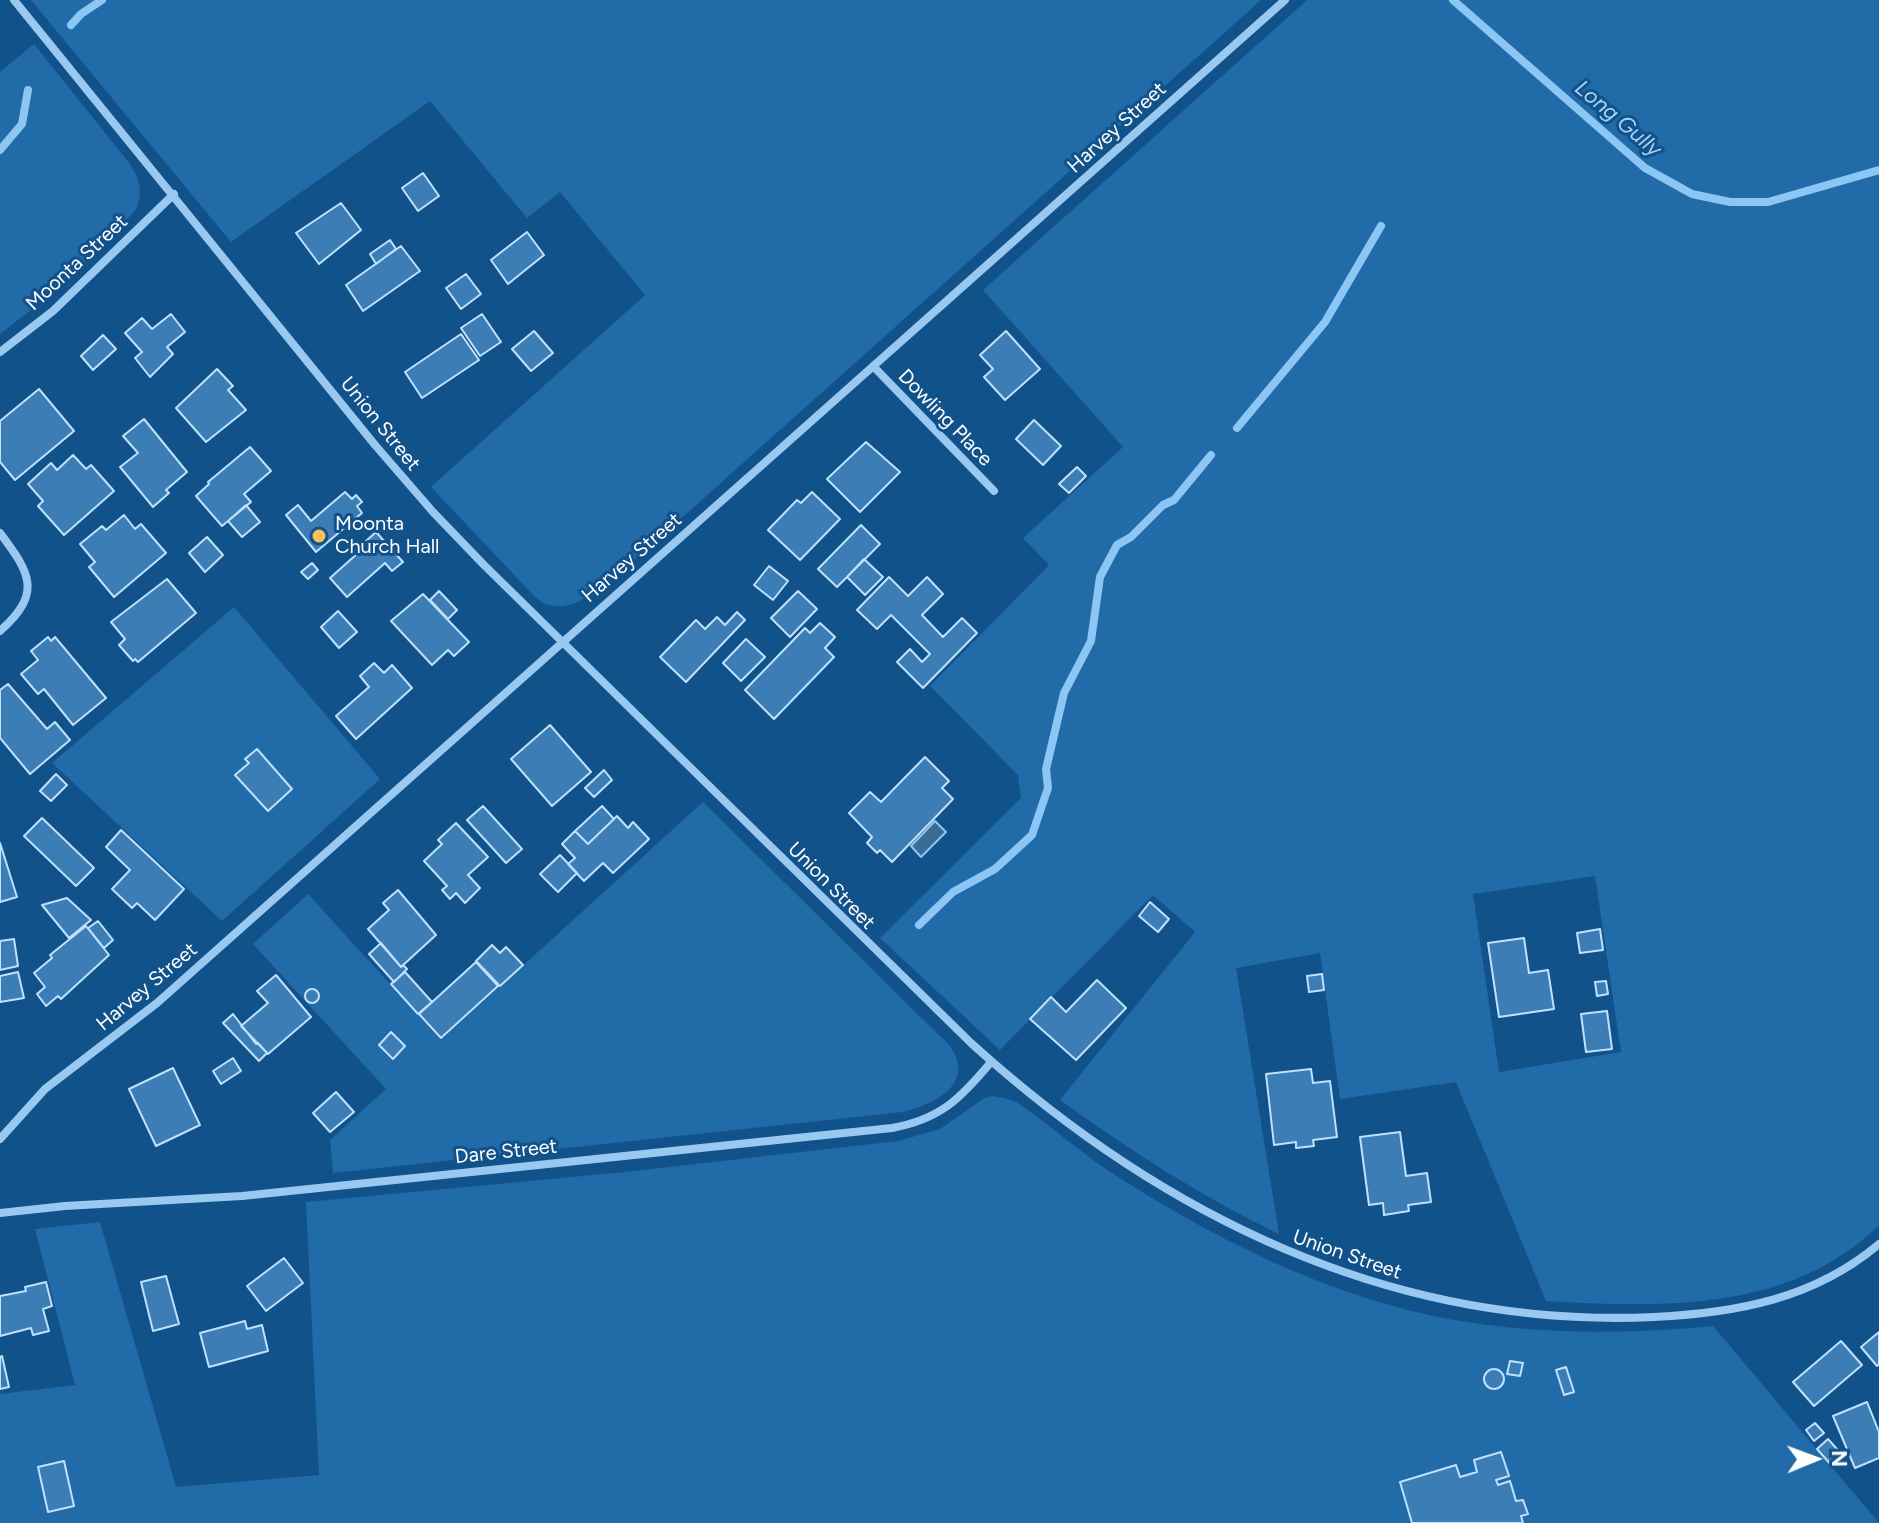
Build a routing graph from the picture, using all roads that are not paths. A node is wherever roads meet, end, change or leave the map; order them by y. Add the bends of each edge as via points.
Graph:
1 (14, 0) edge
2 (1285, 0) edge
3 (174, 194) junction
4 (0, 352) edge
5 (873, 366) junction
6 (994, 491) dead end
7 (0, 533) edge
8 (0, 631) edge
9 (562, 641) junction
10 (991, 1062) junction
11 (0, 1139) edge
12 (0, 1213) edge
13 (1879, 1244) edge

1 - 3 street, Union Street
2 - 5 street, Harvey Street
3 - 4 street, Moonta Street via 53,311
3 - 9 street, Union Street via 409,485
5 - 6 street, Dowling Place
5 - 9 street, Harvey Street
7 - 8 street via 22,563 27,589 18,615
9 - 10 street, Union Street
9 - 11 street, Harvey Street via 157,1003 45,1089
10 - 12 street, Dare Street via 940,1112 892,1128 242,1196
10 - 13 street, Union Street via 1086,1135 1218,1218 1320,1265 1439,1301 1589,1318 1704,1313 1796,1294 1846,1269

